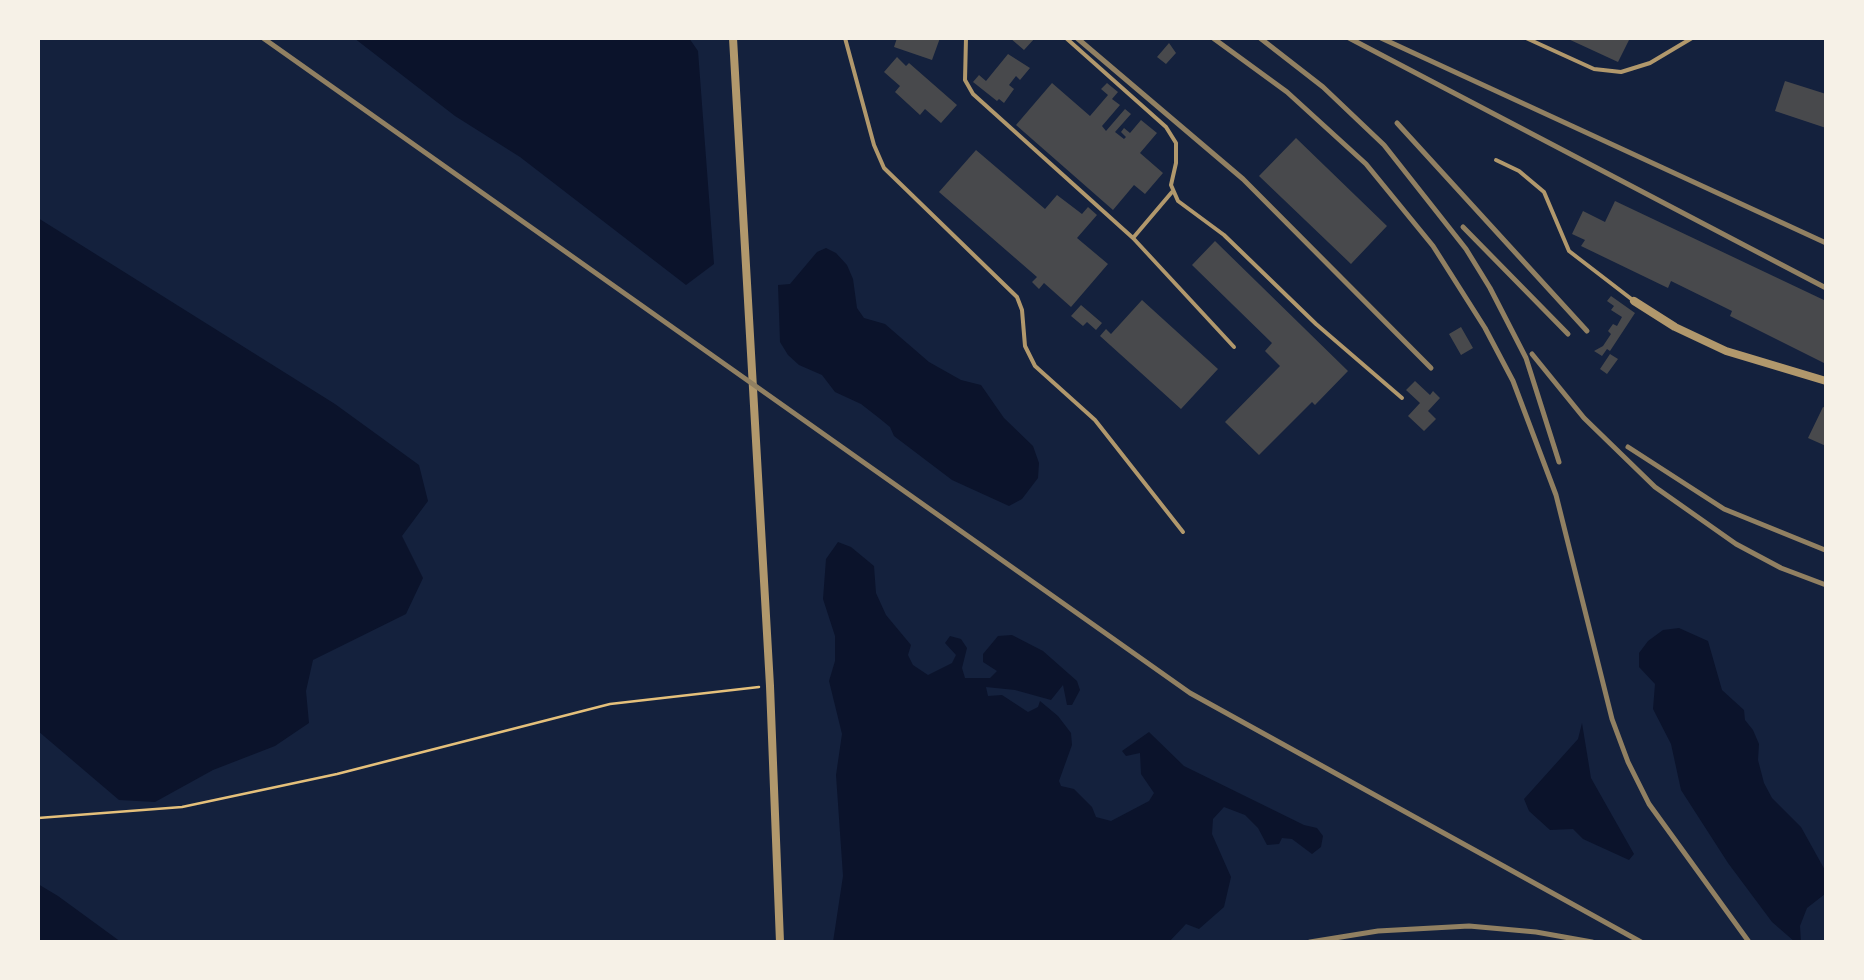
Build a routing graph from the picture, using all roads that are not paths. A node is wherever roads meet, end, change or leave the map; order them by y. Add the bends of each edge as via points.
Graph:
1 (734, 38) edge
2 (845, 38) edge
3 (966, 38) edge
4 (1066, 38) edge
5 (1526, 38) edge
6 (1692, 38) edge
7 (1496, 160) dead end
8 (1173, 191) junction
9 (1133, 238) junction
10 (1634, 301) joint
11 (1234, 348) dead end
12 (1826, 382) edge
13 (1402, 398) dead end
14 (1183, 532) dead end
15 (780, 942) edge

1 - 15 street
2 - 14 lane via 884,168 1017,297 1034,366 1095,420
3 - 9 lane via 965,80 973,94
4 - 8 lane via 1166,127 1177,153
5 - 6 lane via 1610,72 1650,64
7 - 10 lane via 1544,192 1564,242
8 - 9 lane
8 - 13 lane
9 - 11 lane
10 - 12 street via 1726,350

